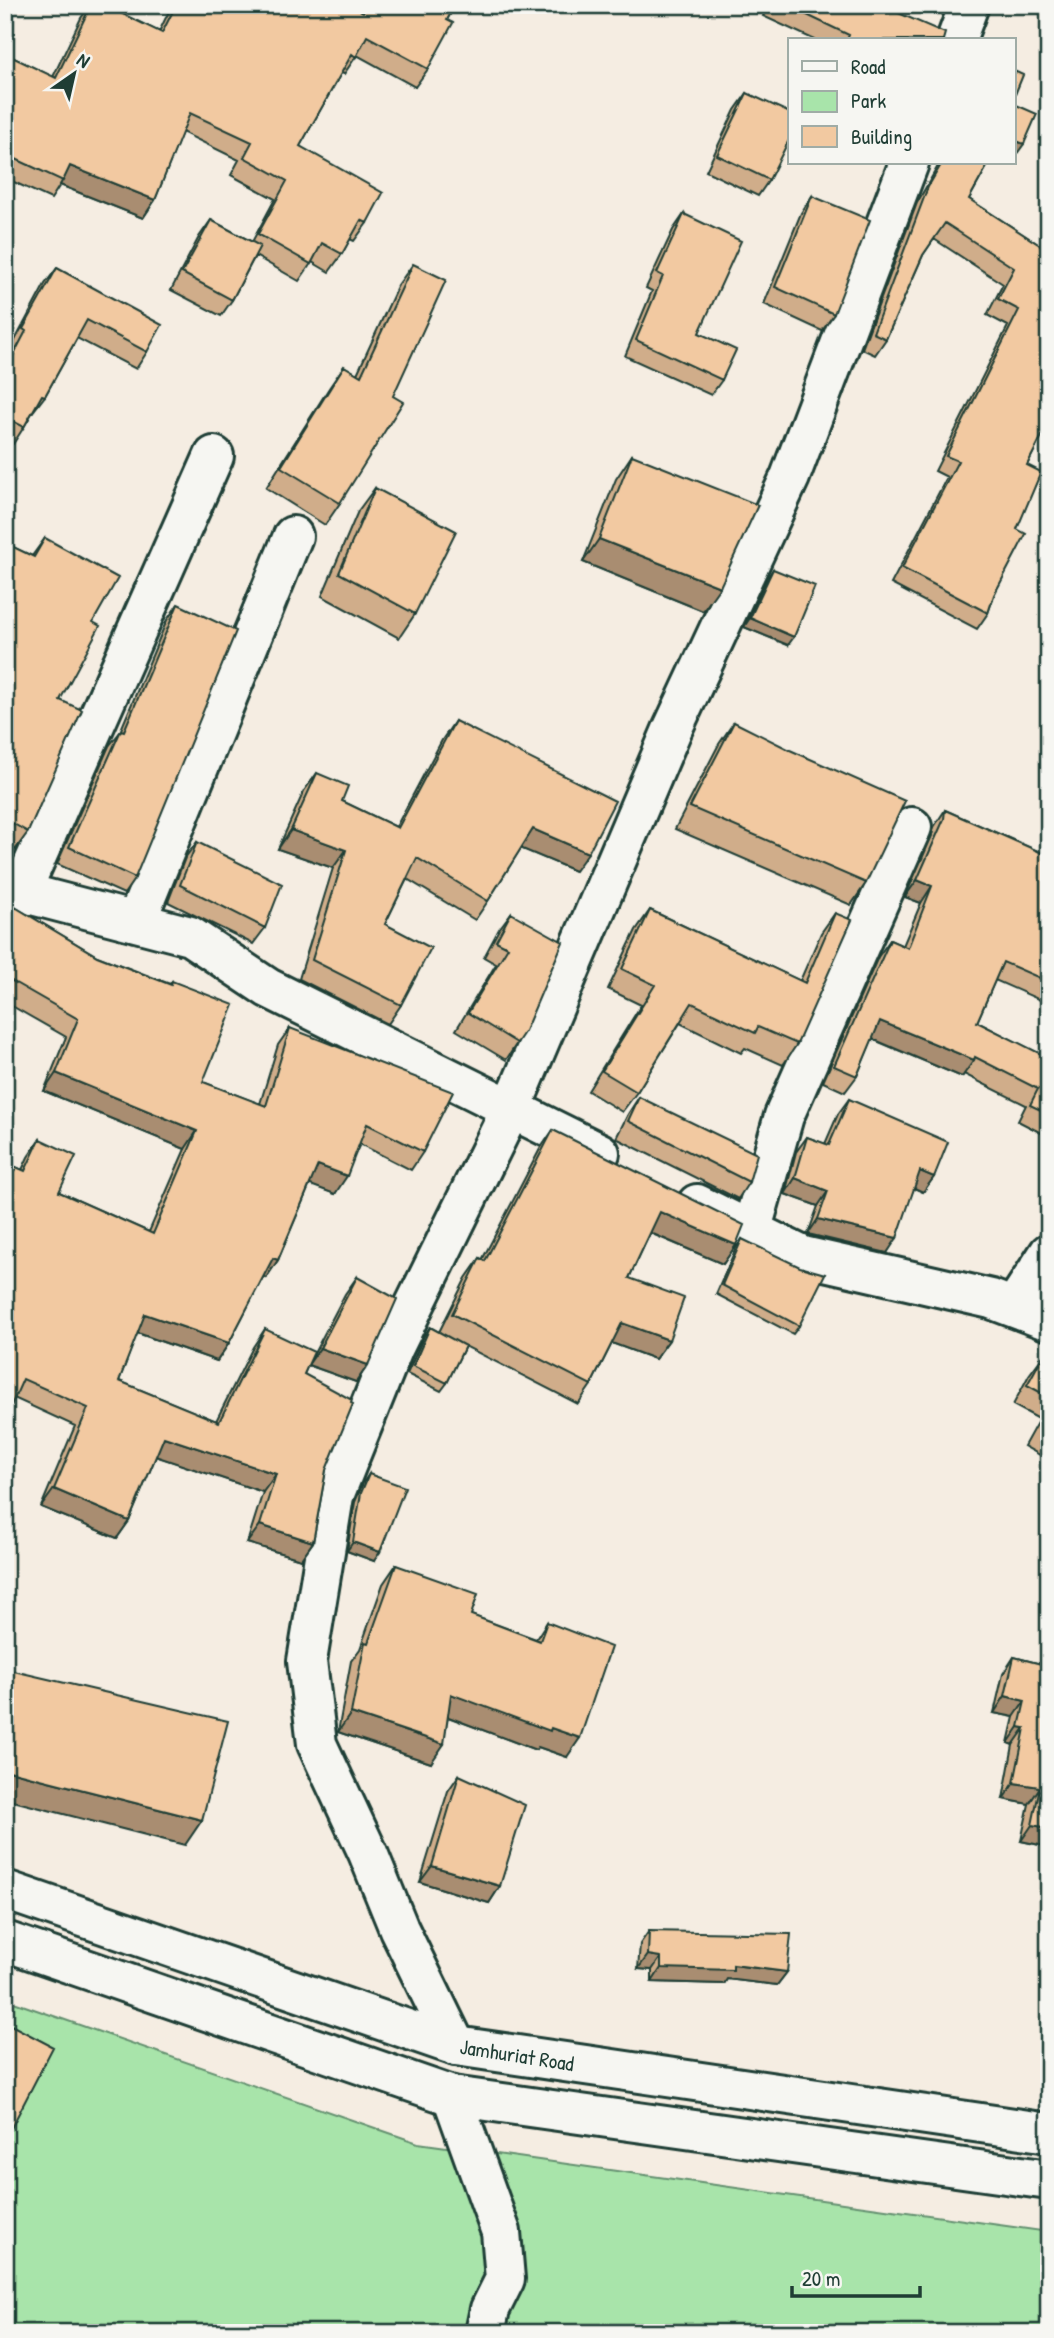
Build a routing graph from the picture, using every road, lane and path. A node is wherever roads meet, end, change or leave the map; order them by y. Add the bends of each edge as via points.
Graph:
1 (969, 5) edge
2 (957, 38) edge
3 (909, 164) edge
4 (214, 456) dead end
5 (293, 536) dead end
6 (912, 827) dead end
7 (13, 889) edge
8 (136, 922) junction
9 (511, 1109) junction
10 (629, 1168) edge
11 (666, 1187) edge
12 (751, 1232) junction
13 (1049, 1253) edge
14 (1031, 1314) edge
15 (5, 1890) edge
16 (5, 1941) edge
17 (456, 2046) junction
18 (452, 2096) junction
19 (1049, 2133) edge
20 (1049, 2180) edge
21 (485, 2333) edge

1 - 2 street
3 - 9 street via 790,477 673,730
4 - 7 street
5 - 8 street
6 - 12 street via 784,1116
7 - 8 street
8 - 9 street via 190,936 268,988
9 - 10 street
9 - 17 street via 394,1347 334,1496 307,1661 317,1744 398,1929
11 - 12 street
12 - 14 street via 803,1256 991,1299
13 - 14 street
15 - 17 street, Jamhuriat Road
16 - 18 street
17 - 19 street, Jamhuriat Road
18 - 20 street
18 - 21 street via 501,2232 505,2279 490,2309

